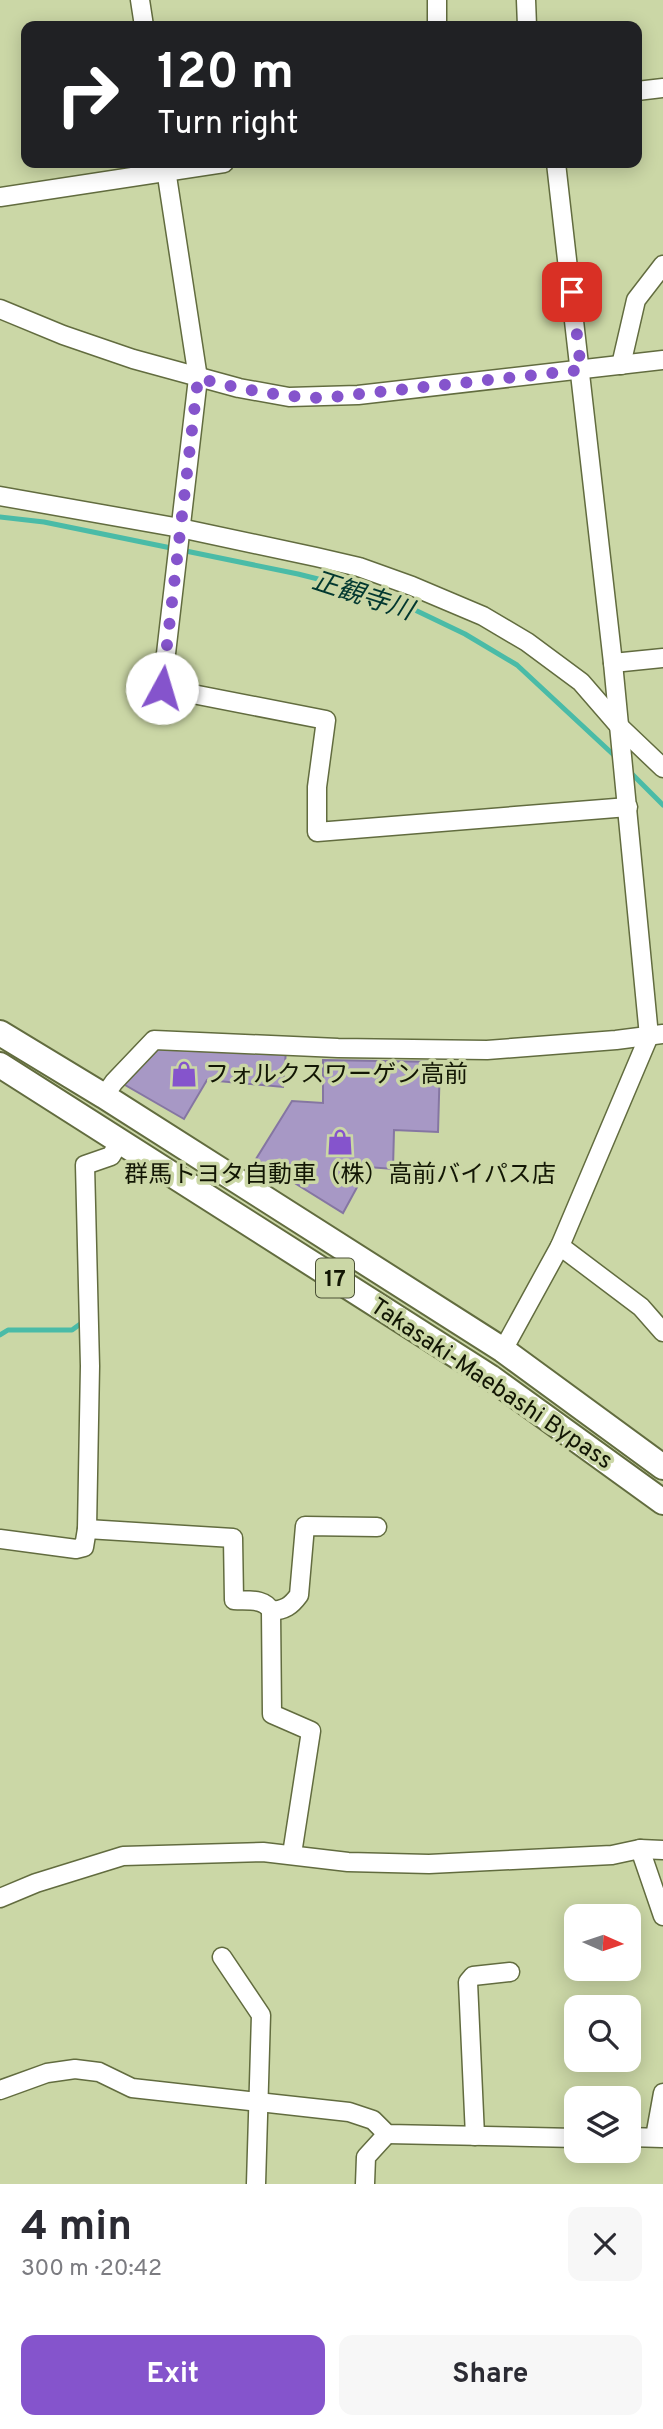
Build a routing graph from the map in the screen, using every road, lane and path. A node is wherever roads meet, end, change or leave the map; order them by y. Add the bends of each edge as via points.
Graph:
1 (140, 0) edge
2 (437, 0) edge
3 (526, 0) edge
4 (143, 21) edge
5 (437, 21) edge
6 (527, 21) edge
7 (663, 88) edge
8 (642, 90) edge
9 (160, 168) edge
10 (166, 168) edge
11 (557, 168) edge
12 (0, 197) edge
13 (663, 265) edge
14 (0, 309) edge
15 (663, 360) edge
16 (621, 365) junction
17 (581, 370) junction
18 (198, 378) junction
19 (0, 496) edge
20 (180, 528) junction
21 (663, 658) edge
22 (613, 663) junction
23 (581, 682) junction
24 (616, 688) junction
25 (620, 727) junction
26 (663, 768) edge
27 (628, 807) junction
28 (0, 1033) edge
29 (656, 1035) edge
30 (0, 1065) edge
31 (104, 1096) junction
32 (120, 1141) junction
33 (560, 1246) junction
34 (663, 1332) edge
35 (503, 1350) junction
36 (663, 1467) edge
37 (663, 1502) edge
38 (377, 1527) dead end
39 (87, 1529) junction
40 (0, 1539) edge
41 (271, 1611) junction
42 (640, 1849) junction
43 (663, 1850) edge
44 (292, 1854) junction
45 (0, 1898) edge
46 (663, 1916) edge
47 (222, 1957) dead end
48 (510, 1972) dead end
49 (0, 2090) edge
50 (663, 2093) edge
51 (260, 2103) junction
52 (387, 2134) junction
53 (475, 2136) junction
54 (641, 2137) edge
55 (659, 2137) edge
56 (564, 2138) edge
57 (256, 2184) edge
58 (365, 2184) edge

1 - 4 street
2 - 5 street
3 - 6 street
7 - 8 street
9 - 12 street
10 - 18 street
11 - 17 street
13 - 16 street via 636,300
14 - 18 street via 98,347
15 - 16 street
16 - 17 street
17 - 18 street via 323,398 265,394
17 - 22 street
18 - 20 street
19 - 20 street
20 - 23 street via 359,567 412,586 483,616
20 - 27 street via 162,688 326,720 317,787 317,832
21 - 22 street
22 - 24 street
23 - 24 street via 600,689
23 - 25 street
24 - 25 street
25 - 26 street
25 - 27 street
27 - 29 street
28 - 31 highway, Takasaki-Maebashi Bypass / 17
29 - 31 street via 487,1050 154,1040
29 - 33 street
30 - 32 highway, Takasaki-Maebashi Bypass / 17
31 - 35 highway, Takasaki-Maebashi Bypass / 17
32 - 37 highway, Takasaki-Maebashi Bypass / 17 via 490,1377
32 - 39 street via 111,1156 85,1165 90,1366
33 - 34 street via 641,1307
33 - 35 street
35 - 36 highway, Takasaki-Maebashi Bypass / 17
38 - 41 street via 304,1526 299,1595 283,1610
39 - 40 street via 84,1547 76,1549
39 - 41 street via 233,1538 234,1600 262,1602
41 - 44 street via 272,1714 311,1731
42 - 43 street
42 - 44 street via 612,1855 429,1864 348,1862
42 - 46 street
44 - 45 street via 123,1856
47 - 51 street via 261,2015
48 - 53 street via 472,1976 468,1982
49 - 51 street via 47,2073 75,2069 99,2072 132,2088
50 - 55 street
51 - 52 street via 349,2112 373,2120
51 - 57 street
52 - 53 street
52 - 58 street via 366,2157
53 - 56 street
54 - 55 street

